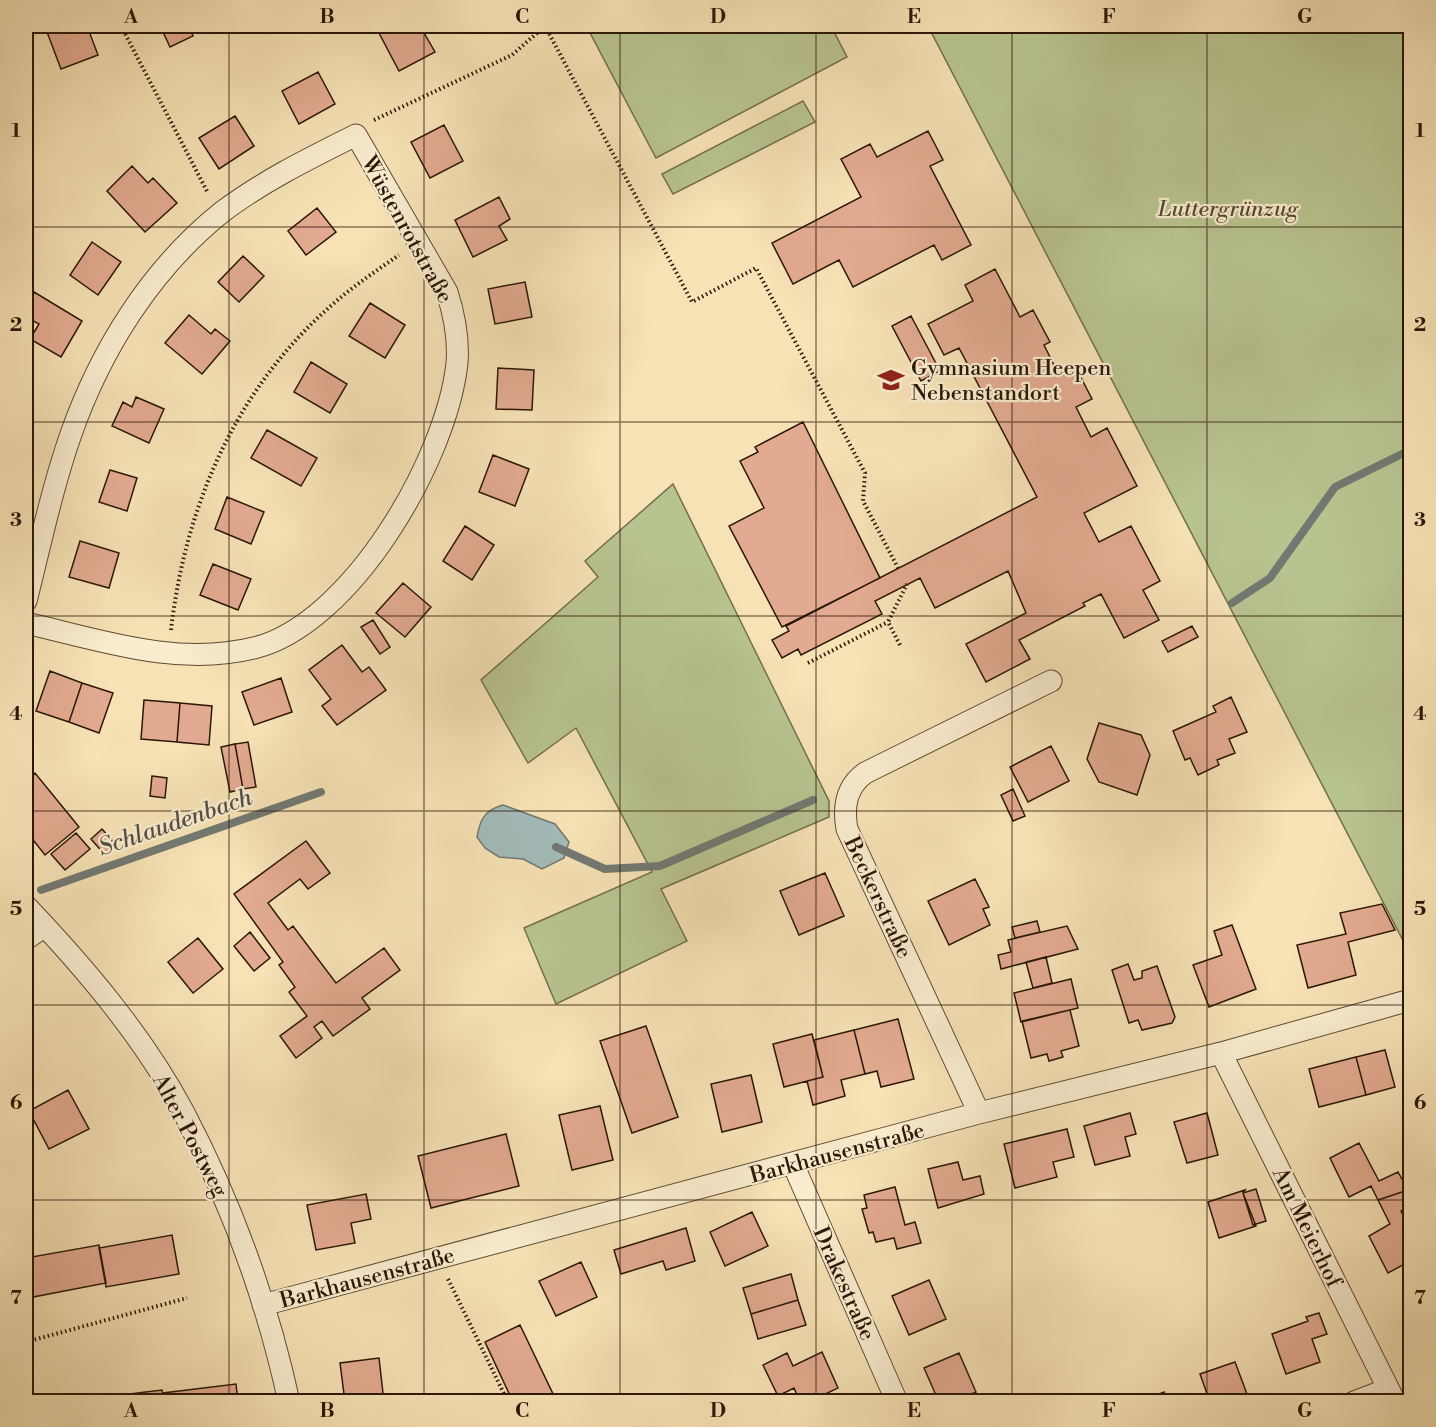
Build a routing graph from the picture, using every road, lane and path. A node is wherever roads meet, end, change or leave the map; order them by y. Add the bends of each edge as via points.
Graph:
1 (121, 26) edge
2 (545, 26) edge
3 (356, 135) junction
4 (223, 212) junction
5 (418, 241) junction
6 (898, 568) dead end
7 (907, 584) dead end
8 (26, 601) edge
9 (888, 622) junction
10 (26, 623) edge
11 (900, 645) dead end
12 (169, 654) junction
13 (808, 663) dead end
14 (1051, 681) dead end
15 (26, 906) edge
16 (45, 926) junction
17 (26, 939) edge
18 (1410, 1000) edge
19 (1221, 1053) junction
20 (979, 1113) junction
21 (794, 1164) junction
22 (437, 1257) junction
23 (187, 1298) dead end
24 (263, 1305) junction
25 (26, 1342) edge
26 (1391, 1395) edge
27 (289, 1401) edge
28 (508, 1401) edge
29 (897, 1401) edge
30 (1354, 1401) edge

1 - 4 path via 214,204
2 - 3 path via 512,55 367,124
2 - 6 path via 692,302 756,268 865,473 863,501
3 - 4 street, Wüstenrotstraße via 288,170
3 - 5 street, Wüstenrotstraße
4 - 8 street, Wüstenrotstraße via 150,285 117,333 70,435
5 - 12 path via 340,298 305,331 258,388 239,419 202,492 188,534 177,583
5 - 12 street, Wüstenrotstraße via 447,292 454,314 457,363 440,428 378,549 318,614 278,639 255,648
7 - 9 path
9 - 11 path
9 - 13 path
10 - 12 street, Wüstenrotstraße
14 - 20 street, Beckerstraße via 865,773 852,786 845,806 847,830
15 - 16 street, Alter Postweg
16 - 17 street
16 - 24 street, Alter Postweg via 109,1001 183,1110 227,1203
18 - 19 street, Barkhausenstraße
19 - 20 street, Barkhausenstraße
19 - 26 street, Am Meierhof
20 - 21 street, Barkhausenstraße
21 - 22 street, Barkhausenstraße
21 - 29 street, Drakestraße
22 - 24 street, Barkhausenstraße
22 - 28 path
23 - 25 path
24 - 27 street, Alter Postweg
26 - 30 street

